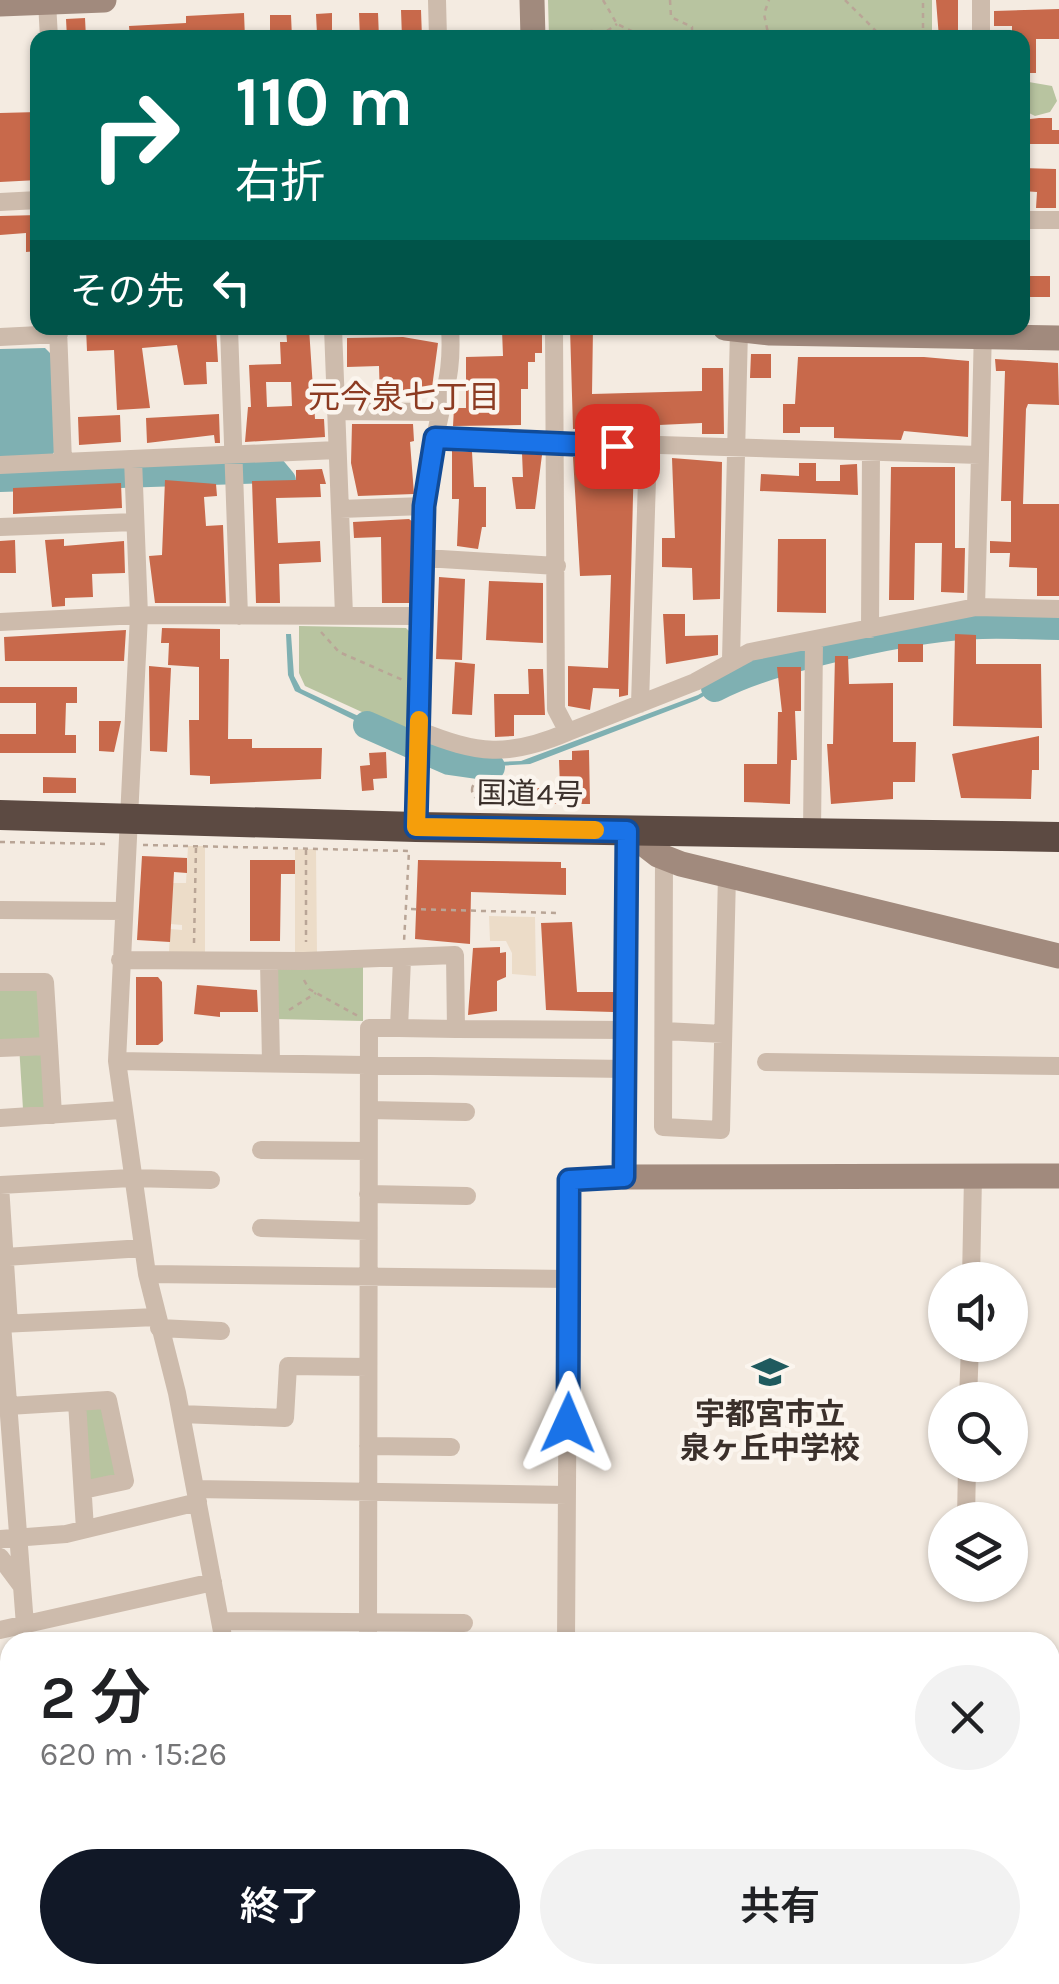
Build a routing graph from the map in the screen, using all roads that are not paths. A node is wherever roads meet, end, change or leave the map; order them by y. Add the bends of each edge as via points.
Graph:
1 (104, 0) edge
2 (437, 0) edge
3 (532, 0) edge
4 (981, 0) edge
5 (47, 2) edge
6 (0, 4) edge
7 (49, 30) edge
8 (438, 30) edge
9 (533, 30) edge
10 (981, 30) edge
11 (30, 200) edge
12 (0, 202) edge
13 (1030, 220) edge
14 (1059, 220) edge
15 (30, 333) edge
16 (58, 335) edge
17 (229, 335) edge
18 (333, 335) edge
19 (450, 335) edge
20 (554, 335) edge
21 (732, 335) edge
22 (984, 335) edge
23 (1027, 335) edge
24 (0, 336) edge
25 (1059, 338) edge
26 (336, 411) junction
27 (440, 412) junction
28 (435, 438) junction
29 (555, 444) junction
30 (648, 447) junction
31 (736, 449) junction
32 (337, 450) junction
33 (872, 452) junction
34 (232, 455) junction
35 (980, 456) junction
36 (133, 459) junction
37 (63, 462) junction
38 (0, 465) edge
39 (424, 506) junction
40 (340, 509) junction
41 (136, 522) junction
42 (0, 527) edge
43 (425, 558) junction
44 (557, 566) junction
45 (976, 607) junction
46 (1059, 609) edge
47 (344, 615) junction
48 (139, 616) junction
49 (239, 616) junction
50 (422, 616) junction
51 (0, 622) edge
52 (870, 629) junction
53 (814, 640) junction
54 (731, 660) junction
55 (640, 704) junction
56 (418, 730) junction
57 (568, 732) junction
58 (0, 815) edge
59 (416, 827) junction
60 (627, 831) junction
61 (128, 832) junction
62 (812, 833) junction
63 (1059, 837) edge
64 (664, 857) junction
65 (727, 875) junction
66 (0, 910) edge
67 (123, 911) junction
68 (1059, 956) edge
69 (402, 959) junction
70 (120, 960) junction
71 (270, 961) junction
72 (0, 982) edge
73 (399, 1028) junction
74 (456, 1028) junction
75 (626, 1030) junction
76 (664, 1032) junction
77 (724, 1034) junction
78 (49, 1046) junction
79 (0, 1048) edge
80 (117, 1061) junction
81 (271, 1062) junction
82 (369, 1062) junction
83 (766, 1062) dead end
84 (1059, 1066) edge
85 (625, 1069) junction
86 (121, 1110) junction
87 (368, 1110) junction
88 (466, 1112) dead end
89 (53, 1114) junction
90 (0, 1118) edge
91 (261, 1150) dead end
92 (368, 1151) junction
93 (973, 1176) junction
94 (1059, 1176) edge
95 (624, 1177) junction
96 (131, 1178) junction
97 (211, 1180) dead end
98 (368, 1194) junction
99 (467, 1196) dead end
100 (262, 1228) dead end
101 (368, 1230) junction
102 (143, 1248) junction
103 (4, 1257) junction
104 (971, 1262) edge
105 (148, 1274) junction
106 (368, 1278) junction
107 (569, 1279) junction
108 (158, 1323) junction
109 (4, 1324) edge
110 (221, 1331) dead end
111 (368, 1367) junction
112 (77, 1402) junction
113 (8, 1406) junction
114 (181, 1414) junction
115 (368, 1446) junction
116 (452, 1446) dead end
117 (126, 1481) junction
118 (83, 1490) junction
119 (368, 1492) junction
120 (196, 1496) junction
121 (568, 1496) junction
122 (134, 1517) junction
123 (86, 1529) junction
124 (9, 1538) edge
125 (0, 1557) edge
126 (213, 1582) junction
127 (22, 1586) junction
128 (220, 1621) junction
129 (368, 1622) junction
130 (464, 1623) dead end
131 (24, 1625) junction
132 (0, 1630) edge
133 (222, 1632) edge
134 (368, 1632) edge
135 (566, 1632) edge

1 - 5 street
2 - 8 street
3 - 9 street
4 - 10 street
5 - 6 street
5 - 7 street
11 - 12 street
13 - 14 street
15 - 24 street
16 - 37 street
17 - 34 street
18 - 26 street
19 - 27 street via 453,371
20 - 29 street
21 - 31 street
22 - 35 street
23 - 25 street
26 - 27 street
26 - 32 street
27 - 28 street
28 - 29 street
28 - 39 street
29 - 30 street
29 - 44 street
30 - 31 street
30 - 55 street
31 - 33 street
31 - 54 street
32 - 34 street
32 - 40 street
33 - 35 street
33 - 52 street
34 - 36 street
34 - 49 street
35 - 45 street
36 - 37 street
36 - 41 street
37 - 38 street
39 - 40 street
39 - 43 street
40 - 47 street
41 - 42 street
41 - 48 street
43 - 44 street
43 - 50 street
44 - 57 street via 556,710
45 - 46 street
45 - 52 street
47 - 49 street
47 - 50 street
48 - 49 street
48 - 51 street
48 - 61 street
50 - 56 street
52 - 53 street
53 - 54 street
53 - 62 street
54 - 55 street
55 - 57 street
56 - 57 street via 488,753
56 - 59 street
58 - 61 highway, 国道4号
59 - 60 highway, 国道4号
59 - 61 highway, 国道4号
60 - 62 highway, 国道4号
60 - 64 street
60 - 75 street
61 - 67 street
62 - 63 highway, 国道4号
64 - 65 street
64 - 76 street
65 - 68 street
65 - 77 street
66 - 67 street
67 - 70 street
69 - 71 street
69 - 73 street
69 - 74 street via 455,955
70 - 71 street
70 - 80 street
71 - 81 street
72 - 78 street via 45,982
73 - 74 street
73 - 82 street via 369,1028
74 - 75 street
75 - 85 street
76 - 77 street
76 - 77 street via 663,1128 722,1130
78 - 79 street
78 - 89 street
80 - 81 street
80 - 86 street
81 - 82 street
82 - 85 street
82 - 87 street
83 - 84 street
85 - 95 street
86 - 89 street
86 - 96 street
87 - 88 street
87 - 92 street
89 - 90 street
91 - 92 street
92 - 98 street
93 - 94 street
93 - 95 street
93 - 104 street
95 - 107 street via 569,1180
96 - 97 street
96 - 102 street
96 - 103 street via 0,1185
98 - 99 street
98 - 101 street
100 - 101 street
101 - 106 street
102 - 103 street
102 - 105 street
103 - 109 street
105 - 106 street
105 - 108 street
106 - 107 street
106 - 111 street
107 - 121 street
108 - 109 street
108 - 110 street
108 - 114 street
109 - 113 street
111 - 114 street via 288,1366 285,1418
111 - 115 street
112 - 113 street
112 - 117 street via 108,1400
112 - 118 street
113 - 124 street
114 - 120 street
115 - 116 street
115 - 119 street
117 - 118 street
117 - 122 street
118 - 123 street
119 - 120 street
119 - 121 street
119 - 129 street
120 - 122 street
120 - 126 street
121 - 135 street
122 - 123 street
123 - 124 street
124 - 127 street
125 - 127 street
126 - 128 street
126 - 131 street
127 - 131 street
128 - 129 street
128 - 133 street
129 - 130 street
129 - 134 street
131 - 132 street

